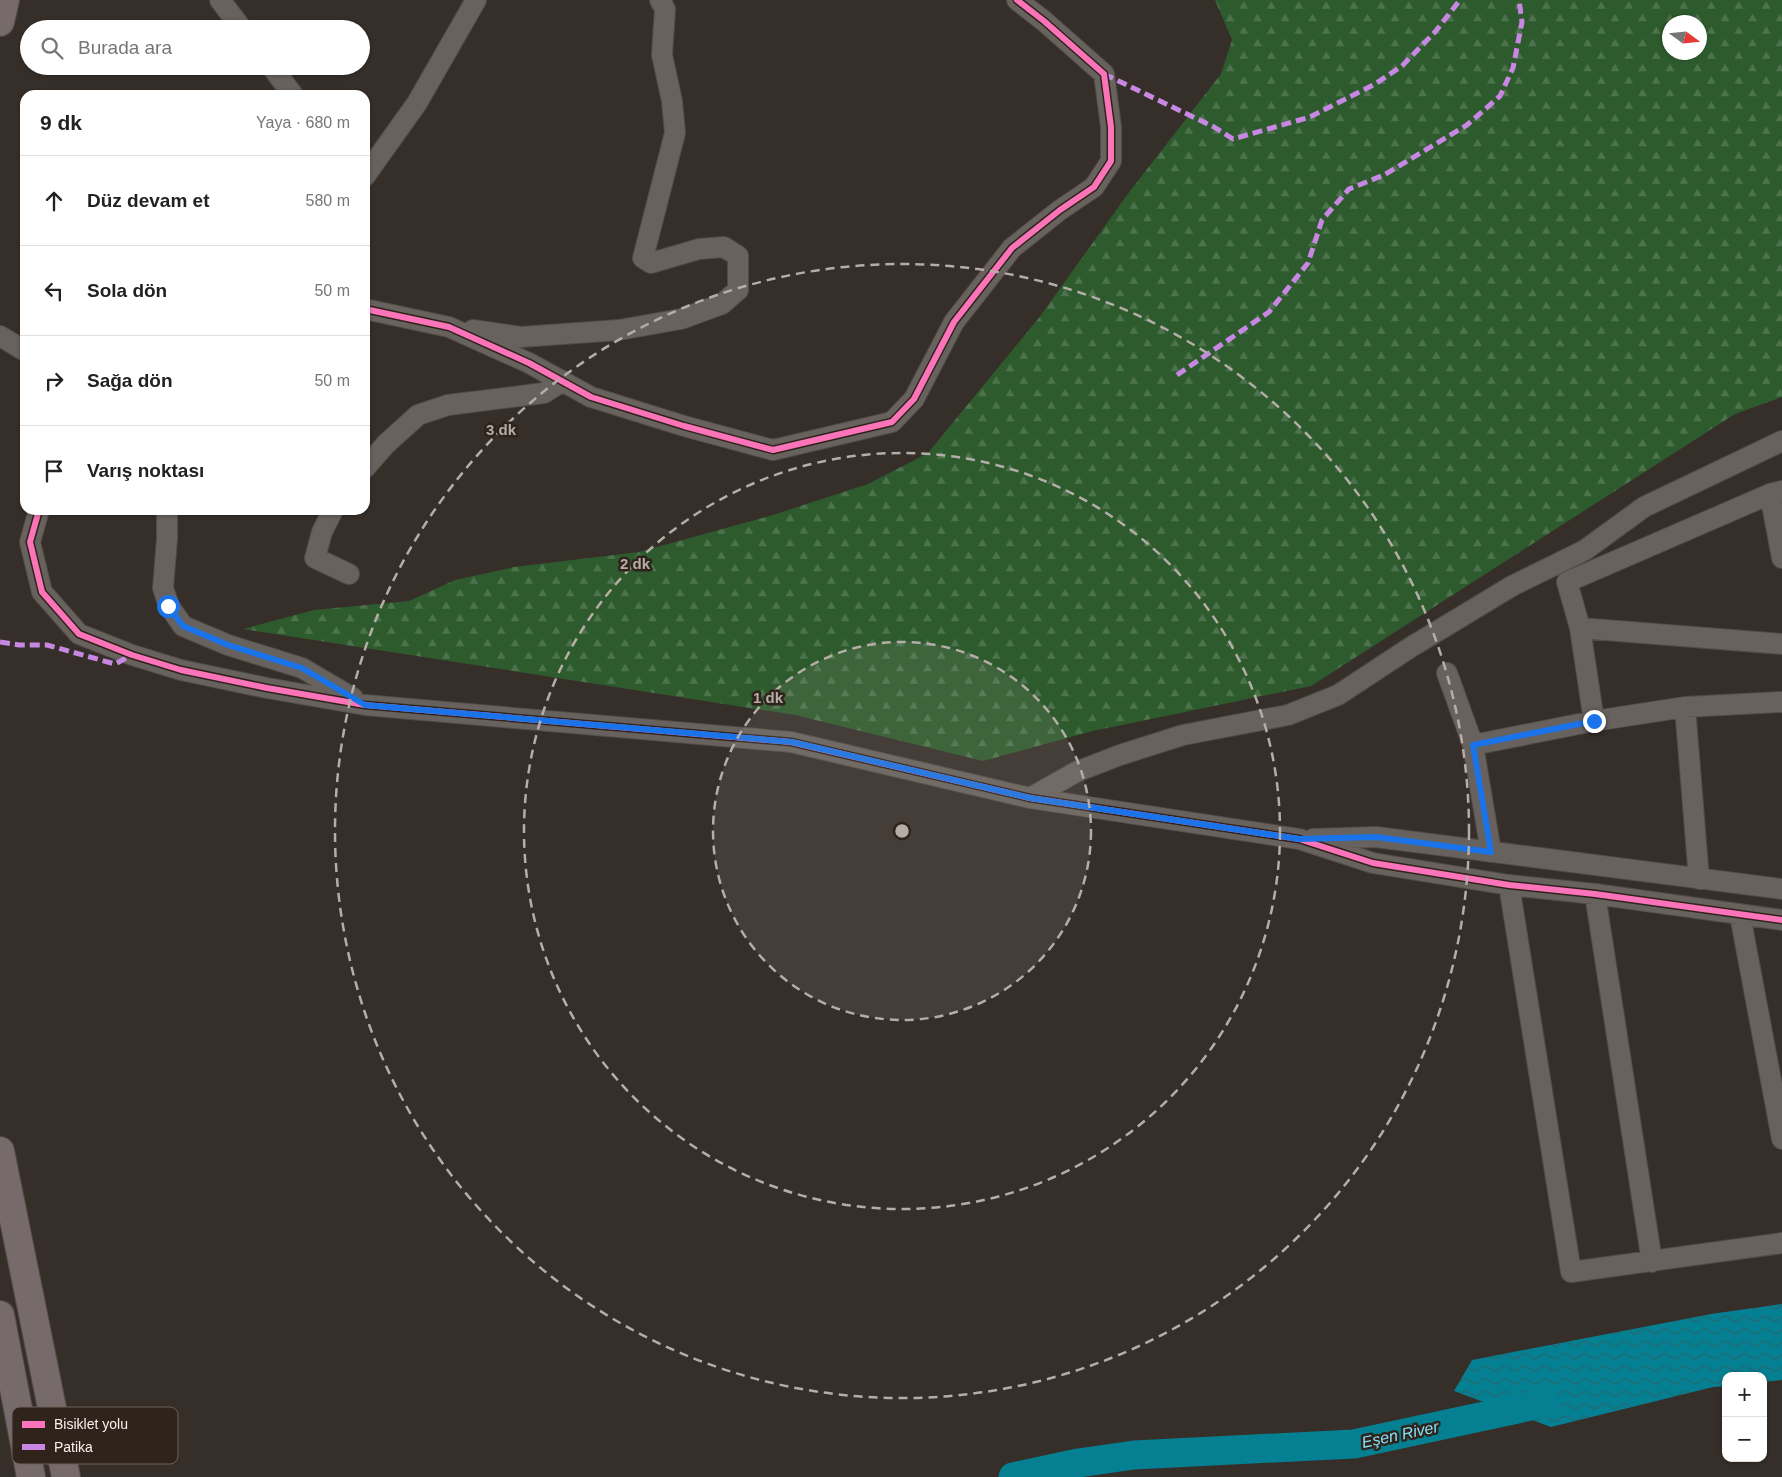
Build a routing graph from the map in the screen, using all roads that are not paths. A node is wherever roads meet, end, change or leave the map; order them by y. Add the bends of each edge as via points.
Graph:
1 (5, 0) edge
2 (220, 0) edge
3 (476, 0) edge
4 (660, 0) edge
5 (1017, 0) edge
6 (235, 20) edge
7 (0, 22) edge
8 (278, 75) edge
9 (289, 90) edge
10 (370, 169) edge
11 (370, 310) edge
12 (449, 327) junction
13 (0, 336) edge
14 (20, 349) edge
15 (563, 382) junction
16 (1782, 441) edge
17 (370, 462) edge
18 (1776, 492) edge
19 (37, 515) edge
20 (167, 515) edge
21 (330, 515) edge
22 (1782, 558) edge
23 (349, 574) dead end
24 (1580, 628) junction
25 (1782, 644) edge
26 (1448, 674) dead end
27 (1782, 702) edge
28 (365, 705) junction
29 (1685, 706) junction
30 (1594, 721) junction
31 (1473, 745) junction
32 (1030, 798) junction
33 (1299, 839) junction
34 (1491, 852) junction
35 (1699, 879) junction
36 (1510, 885) junction
37 (1782, 889) edge
38 (1595, 894) junction
39 (1740, 915) junction
40 (1782, 920) edge
41 (1782, 1139) edge
42 (0, 1151) edge
43 (1782, 1243) edge
44 (1652, 1262) junction
45 (0, 1315) edge
46 (18, 1407) edge
47 (52, 1407) edge
48 (29, 1464) edge
49 (63, 1464) edge
50 (31, 1477) edge
51 (66, 1477) edge

1 - 7 highway
2 - 6 street
3 - 10 street via 417,103
4 - 12 street via 666,9 662,55 675,133 643,258 651,263 699,249 724,247 738,256 738,290 722,304 681,319 618,330 521,337
5 - 15 street via 1104,74 1111,127 1111,161 1094,187 1012,248 954,322 914,399 892,422 773,450 591,397
8 - 9 street
11 - 12 street
12 - 15 street via 529,362
13 - 14 street
15 - 17 street via 544,393 448,405 418,415
16 - 32 street via 1644,507 1585,550 1512,586 1338,694 1288,715 1183,735 1120,755 1076,772
18 - 22 street
18 - 24 street via 1567,582
19 - 28 street via 30,542 42,592 79,634 181,670
20 - 28 street via 163,588 168,606 183,626 228,645 302,668
21 - 23 street via 315,558
24 - 25 street
24 - 30 street
26 - 31 street
27 - 29 street
28 - 32 street via 792,742
29 - 30 street
29 - 35 street
30 - 31 street
31 - 34 street
32 - 33 street
33 - 34 street via 1376,837
33 - 36 street via 1373,863
34 - 35 street
35 - 37 street
36 - 38 street
36 - 44 street via 1571,1272
38 - 39 street
38 - 44 street
39 - 40 street
39 - 41 street
42 - 47 highway
43 - 44 street
45 - 46 highway
48 - 50 highway
49 - 51 highway

